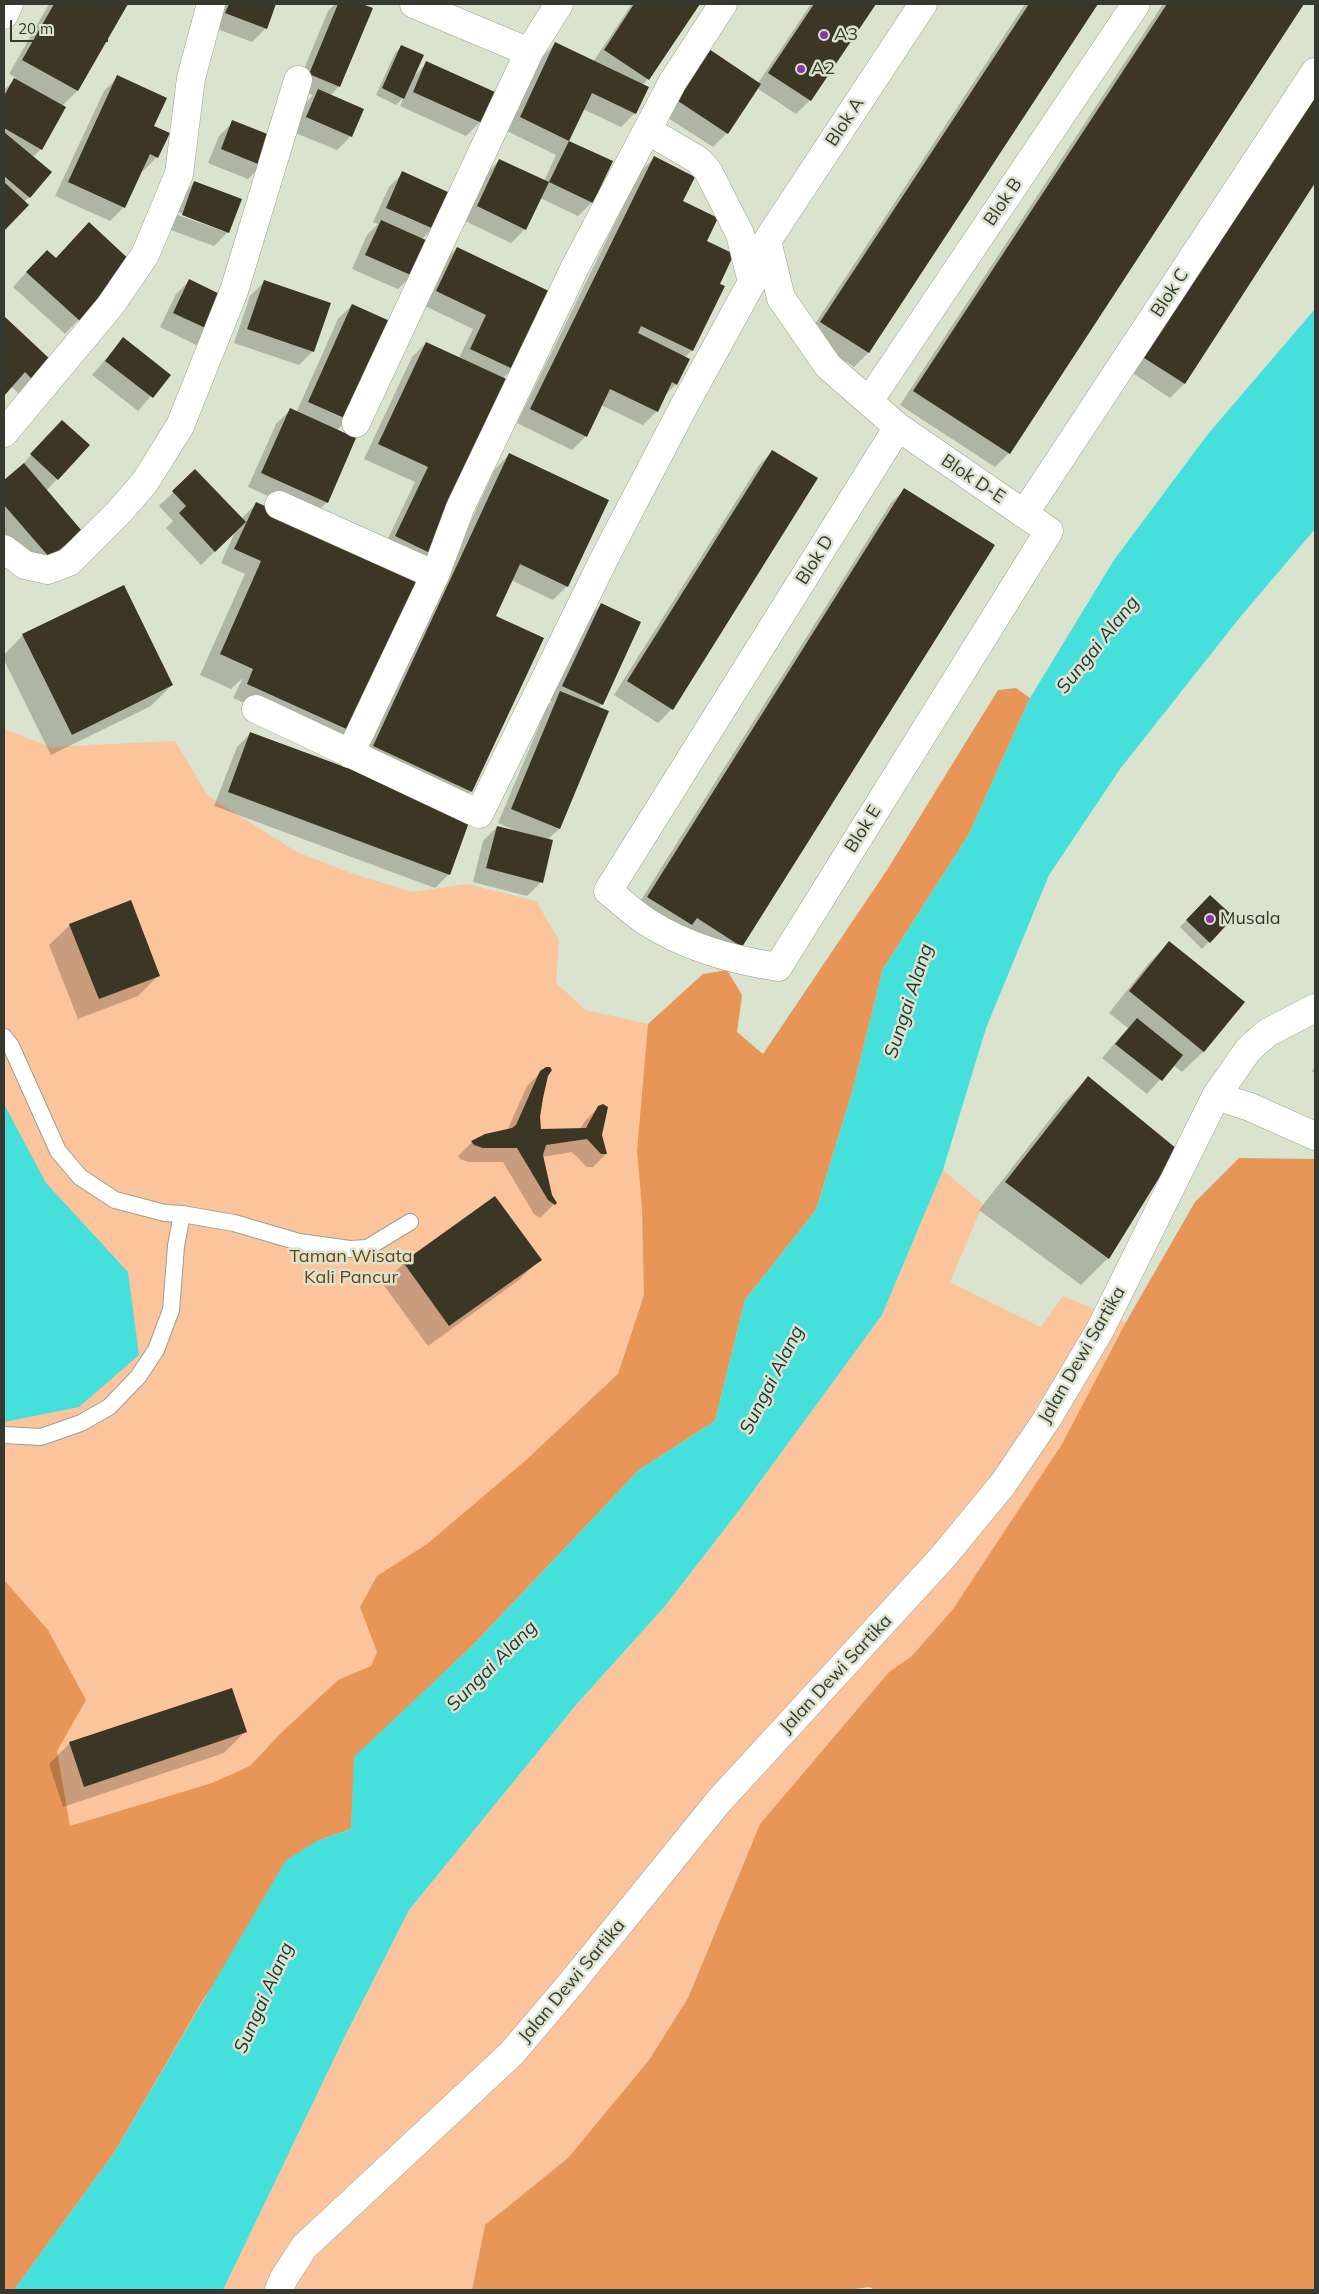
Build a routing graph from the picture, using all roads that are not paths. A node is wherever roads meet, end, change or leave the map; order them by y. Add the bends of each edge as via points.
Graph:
1 (9, 4) edge
2 (211, 4) edge
3 (414, 4) edge
4 (559, 4) edge
5 (723, 4) edge
6 (923, 4) edge
7 (1136, 4) edge
8 (4, 15) edge
9 (529, 52) junction
10 (1315, 72) edge
11 (298, 80) dead end
12 (647, 130) junction
13 (870, 401) junction
14 (356, 423) dead end
15 (898, 427) junction
16 (4, 433) edge
17 (279, 505) dead end
18 (1024, 514) junction
19 (1049, 531) joint
20 (4, 549) edge
21 (435, 575) junction
22 (256, 709) dead end
23 (350, 754) junction
24 (608, 891) joint
25 (1315, 1008) edge
26 (4, 1036) edge
27 (1216, 1096) junction
28 (1315, 1136) edge
29 (182, 1214) junction
30 (410, 1222) dead end
31 (4, 1435) edge
32 (279, 2290) edge

1 - 8 street
2 - 16 street via 191,78 179,174 145,255 110,306
3 - 9 street
4 - 9 street
5 - 12 street via 672,83
6 - 13 street, Blok A via 767,241 781,298 828,366
7 - 13 street, Blok B
9 - 14 street
10 - 18 street, Blok C
11 - 20 street via 234,291 180,426 145,482 69,562 48,570 25,565
12 - 21 street via 575,267 460,508
12 - 23 street via 698,160 708,171 740,234 752,282 605,557 479,814
13 - 15 street
15 - 18 street, Blok D-E
15 - 24 street, Blok D
17 - 21 street
18 - 19 street, Blok D-E
19 - 24 street, Blok E via 778,967 697,948 647,922
21 - 23 street
22 - 23 street
25 - 27 street, Jalan Dewi Sartika via 1267,1033 1248,1050
26 - 29 lane via 58,1152 80,1177 115,1200
27 - 28 street via 1250,1107
27 - 32 street, Jalan Dewi Sartika via 1100,1330 1047,1419 1003,1484 942,1558 719,1801 512,2053 304,2247
29 - 30 lane via 234,1223 299,1242 350,1249 367,1248
29 - 31 lane via 171,1310 156,1350 138,1377 110,1407 81,1424 41,1437

